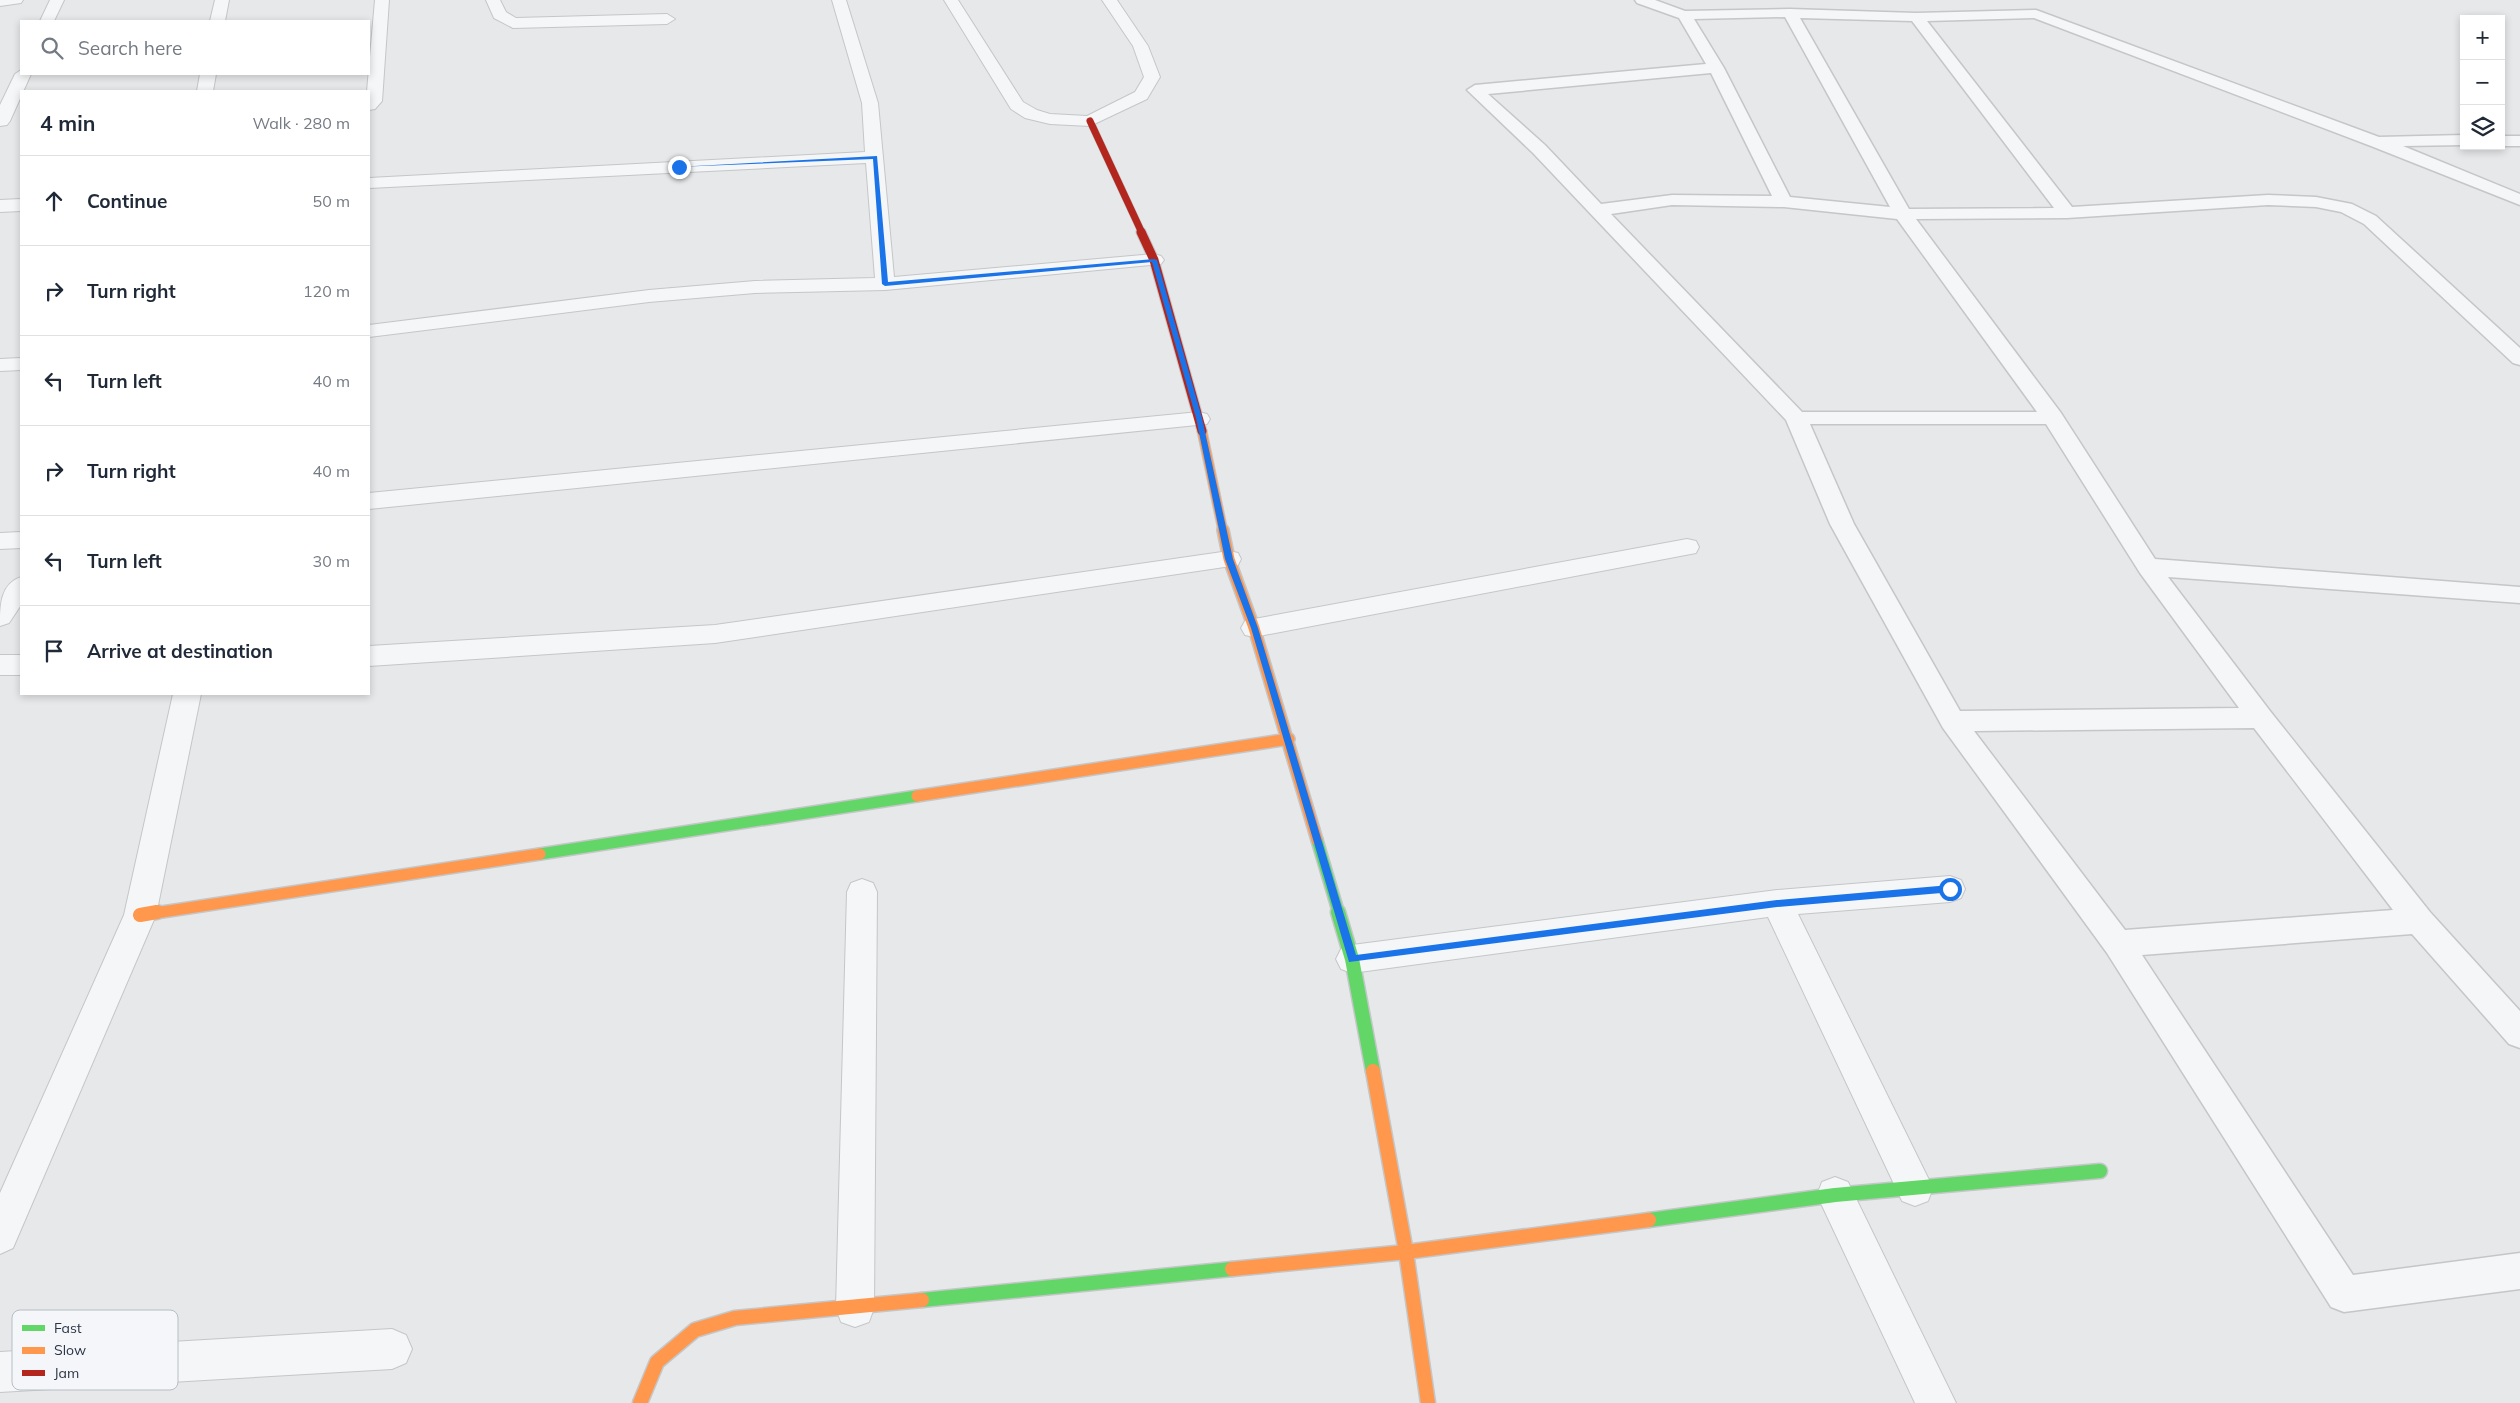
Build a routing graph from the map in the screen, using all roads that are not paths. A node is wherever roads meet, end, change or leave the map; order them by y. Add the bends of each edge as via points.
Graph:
1 (16, 0) edge
2 (57, 0) edge
3 (222, 0) edge
4 (382, 0) edge
5 (493, 0) edge
6 (839, 0) edge
7 (951, 0) edge
8 (1109, 0) edge
9 (1642, 0) edge
10 (2007, 0) edge
11 (0, 2) edge
12 (1790, 13) junction
13 (2036, 14) junction
14 (1684, 15) junction
15 (1916, 17) junction
16 (47, 20) edge
17 (218, 20) edge
18 (667, 20) dead end
19 (1716, 68) junction
20 (23, 75) edge
21 (208, 75) edge
22 (205, 90) edge
23 (370, 104) edge
24 (0, 121) edge
25 (20, 121) edge
26 (1090, 122) junction
27 (2460, 140) edge
28 (2505, 141) edge
29 (2520, 141) edge
30 (2377, 142) junction
31 (876, 157) junction
32 (370, 183) edge
33 (2520, 200) edge
34 (1784, 202) junction
35 (20, 205) edge
36 (0, 206) edge
37 (1597, 210) junction
38 (2067, 213) junction
39 (1903, 214) junction
40 (1154, 260) junction
41 (885, 284) junction
42 (370, 331) edge
43 (2520, 358) edge
44 (20, 364) edge
45 (0, 365) edge
46 (1199, 418) junction
47 (1796, 418) junction
48 (2053, 418) junction
49 (370, 501) edge
50 (20, 540) edge
51 (0, 541) edge
52 (1687, 547) dead end
53 (1229, 559) junction
54 (2148, 567) junction
55 (20, 587) edge
56 (2520, 595) edge
57 (0, 617) edge
58 (1254, 628) junction
59 (370, 656) edge
60 (0, 665) edge
61 (20, 665) edge
62 (187, 695) edge
63 (2261, 718) junction
64 (1952, 721) junction
65 (1288, 739) junction
66 (1950, 889) dead end
67 (862, 892) dead end
68 (1777, 903) junction
69 (140, 915) junction
70 (2419, 920) junction
71 (2118, 944) junction
72 (1352, 959) junction
73 (2520, 1034) edge
74 (2100, 1171) dead end
75 (1915, 1188) junction
76 (1835, 1195) junction
77 (0, 1235) edge
78 (1406, 1252) junction
79 (2520, 1271) edge
80 (855, 1308) junction
81 (392, 1349) dead end
82 (178, 1362) edge
83 (640, 1403) edge
84 (1428, 1403) edge
85 (1936, 1403) edge

1 - 11 street
2 - 16 street
3 - 17 street
4 - 23 street via 374,101
5 - 18 street via 499,15 512,23
6 - 31 street via 870,103
7 - 26 street via 1017,105 1050,119
8 - 26 street via 1135,34 1149,62 1152,77 1141,95
9 - 14 lane
10 - 13 lane
12 - 14 lane
12 - 15 lane
12 - 39 lane
13 - 15 lane
13 - 30 lane
14 - 19 lane
15 - 38 lane
19 - 34 lane
19 - 37 lane via 1474,90
20 - 24 street
21 - 22 street
24 - 25 street
26 - 40 street
27 - 30 lane
28 - 29 lane
30 - 33 lane
31 - 32 street
31 - 41 street
34 - 37 lane via 1672,200
34 - 39 lane
35 - 36 street
37 - 47 lane
38 - 39 lane
38 - 43 lane via 2268,200 2316,202 2346,208 2370,220
39 - 48 lane
40 - 41 street
40 - 46 street
41 - 42 street via 754,287
44 - 45 street
46 - 49 street
46 - 53 street
47 - 48 lane
47 - 64 lane via 1842,524
48 - 54 lane
50 - 51 street
52 - 58 street
53 - 58 street
53 - 59 street via 715,634
54 - 56 lane
54 - 63 lane
55 - 57 street
58 - 65 street
60 - 61 street
62 - 69 street
63 - 64 lane
63 - 70 lane
64 - 71 lane
65 - 69 street
65 - 72 street
66 - 68 street
67 - 80 street
68 - 72 street
68 - 75 street
69 - 77 street
70 - 71 lane
70 - 73 lane
71 - 79 lane via 2344,1294
72 - 78 street
74 - 75 street
75 - 76 street
76 - 78 street
76 - 85 street
78 - 80 street
78 - 84 street
80 - 83 street via 735,1318 694,1330 657,1362
81 - 82 street

